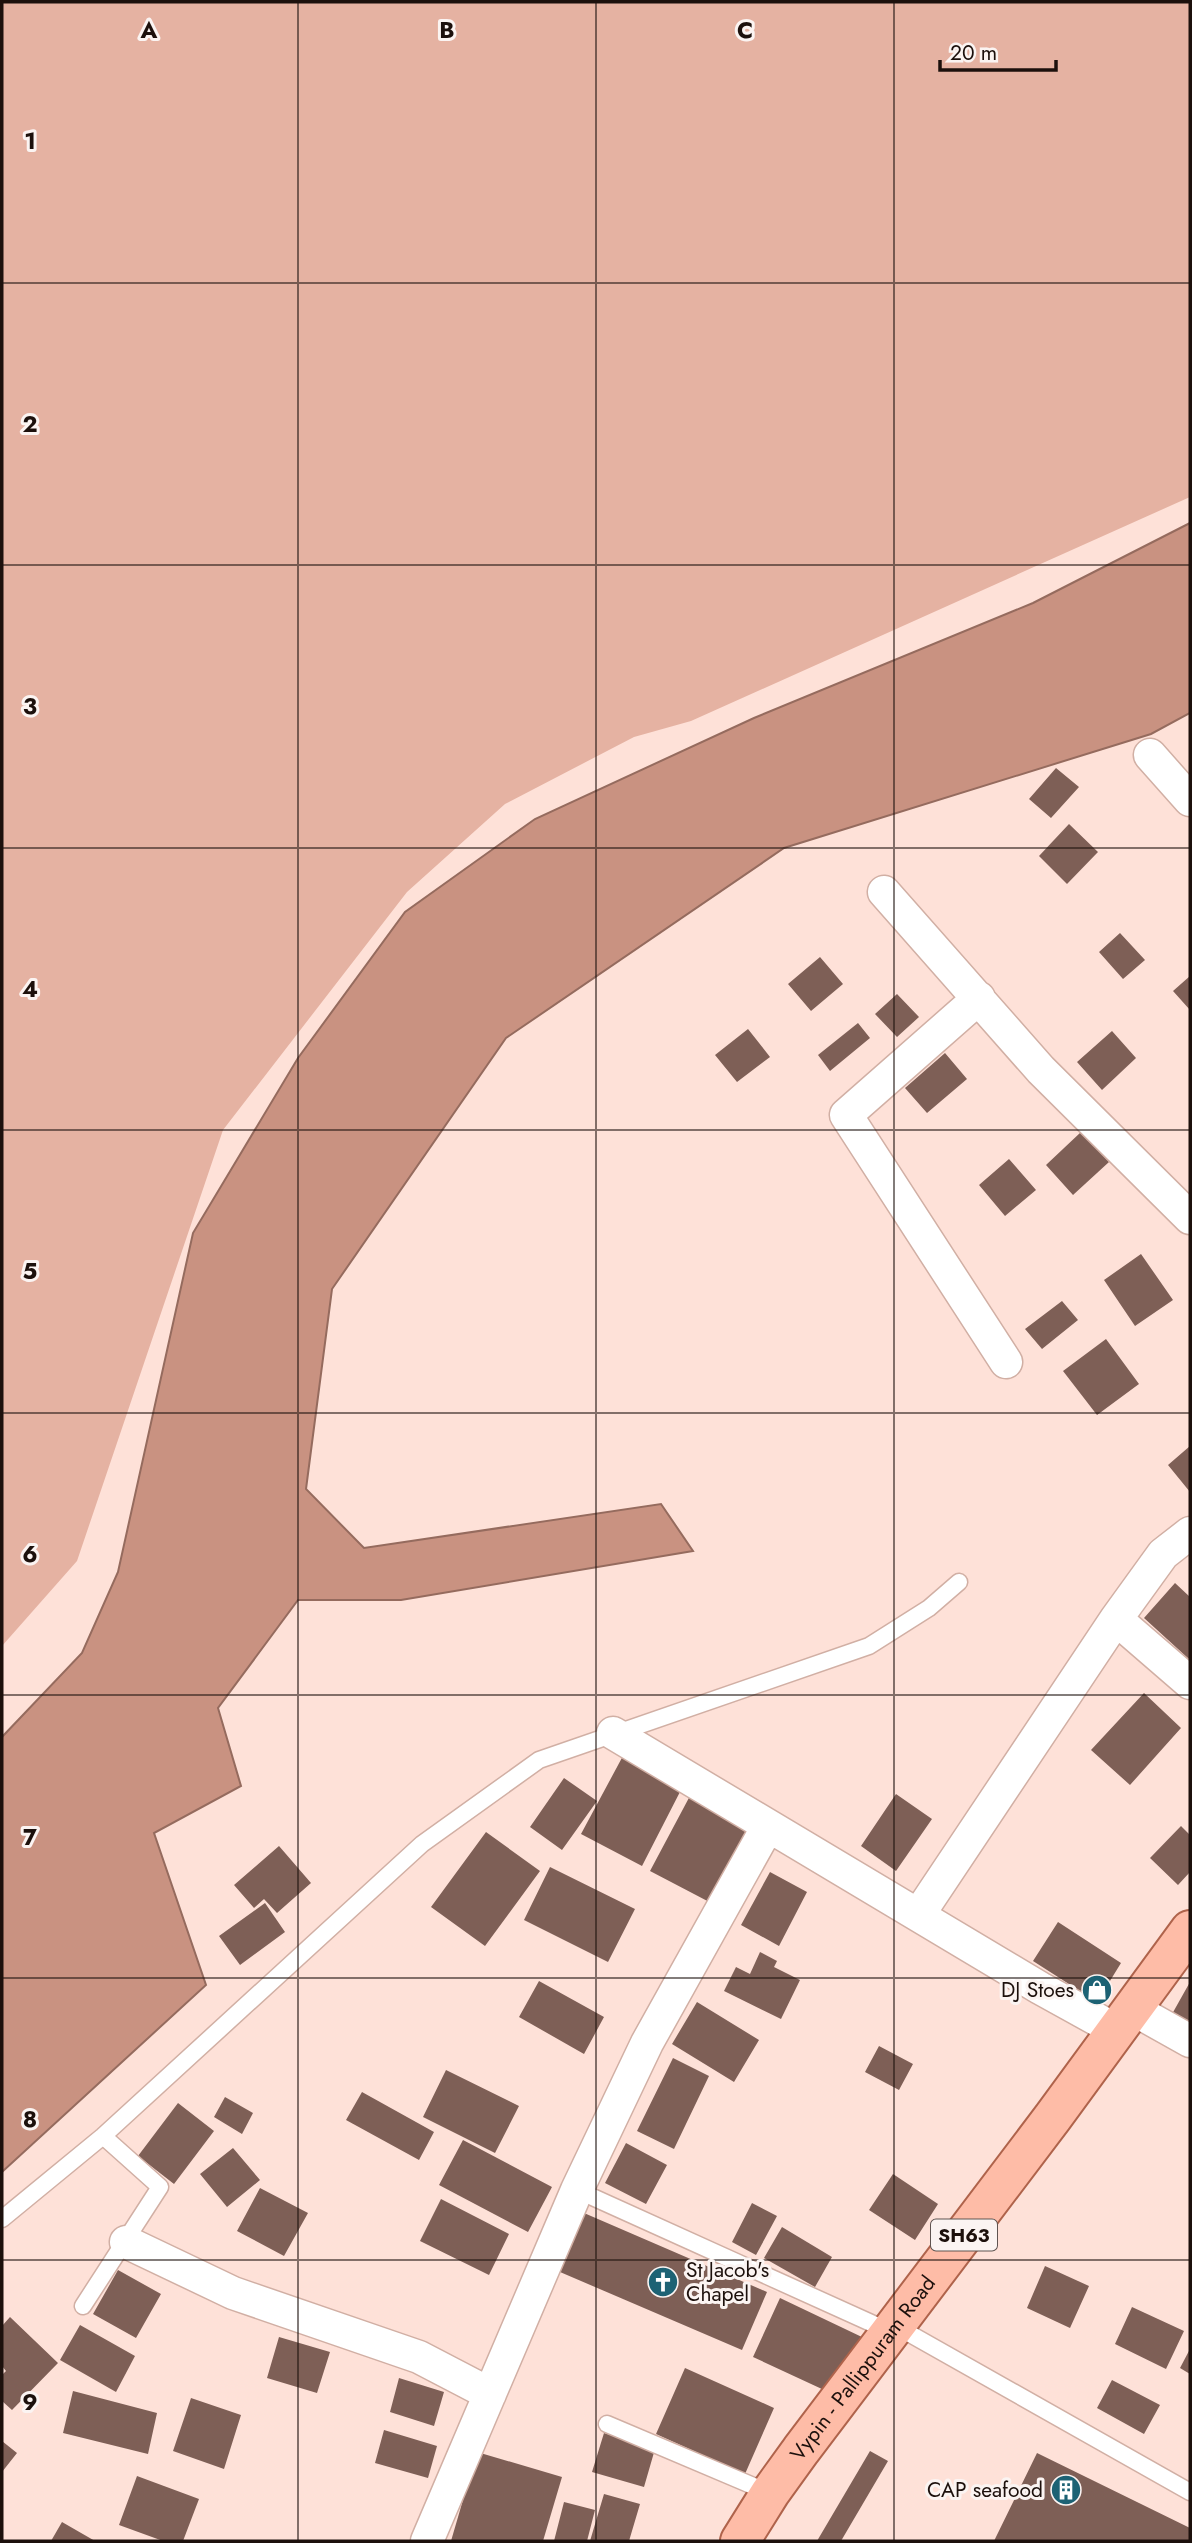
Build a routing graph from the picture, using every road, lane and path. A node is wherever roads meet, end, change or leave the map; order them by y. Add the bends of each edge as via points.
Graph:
1 (1150, 755) dead end
2 (1190, 800) edge
3 (884, 892) dead end
4 (978, 998) junction
5 (1190, 1218) edge
6 (1006, 1362) dead end
7 (1190, 1533) edge
8 (959, 1582) dead end
9 (1116, 1619) junction
10 (1190, 1683) edge
11 (613, 1733) junction
12 (768, 1826) junction
13 (919, 1914) junction
14 (1190, 1930) edge
15 (1124, 2019) junction
16 (1190, 2041) edge
17 (103, 2136) junction
18 (577, 2190) junction
19 (2, 2219) edge
20 (127, 2242) junction
21 (83, 2305) dead end
22 (893, 2329) junction
23 (490, 2394) junction
24 (607, 2424) dead end
25 (1190, 2492) edge
26 (770, 2493) junction
27 (427, 2541) edge
28 (740, 2541) edge

1 - 2 street
3 - 4 street
4 - 5 street via 1041,1070
4 - 6 street via 846,1115
7 - 9 street via 1163,1554
8 - 11 lane via 929,1608 869,1646
9 - 10 street
9 - 13 street
11 - 12 street
11 - 17 lane via 539,1760 422,1844
12 - 13 street
12 - 18 street via 647,2043
13 - 15 street via 1040,1988
14 - 15 main road, Vypin - Pallippuram Road / SH63
15 - 16 street
15 - 22 main road, Vypin - Pallippuram Road / SH63
17 - 19 lane
17 - 20 lane via 160,2187
18 - 22 lane
18 - 23 street
20 - 21 lane
20 - 23 street via 233,2293 419,2357
22 - 25 lane
22 - 26 main road, Vypin - Pallippuram Road / SH63
23 - 27 street
24 - 26 lane
26 - 28 main road, Vypin - Pallippuram Road / SH63

